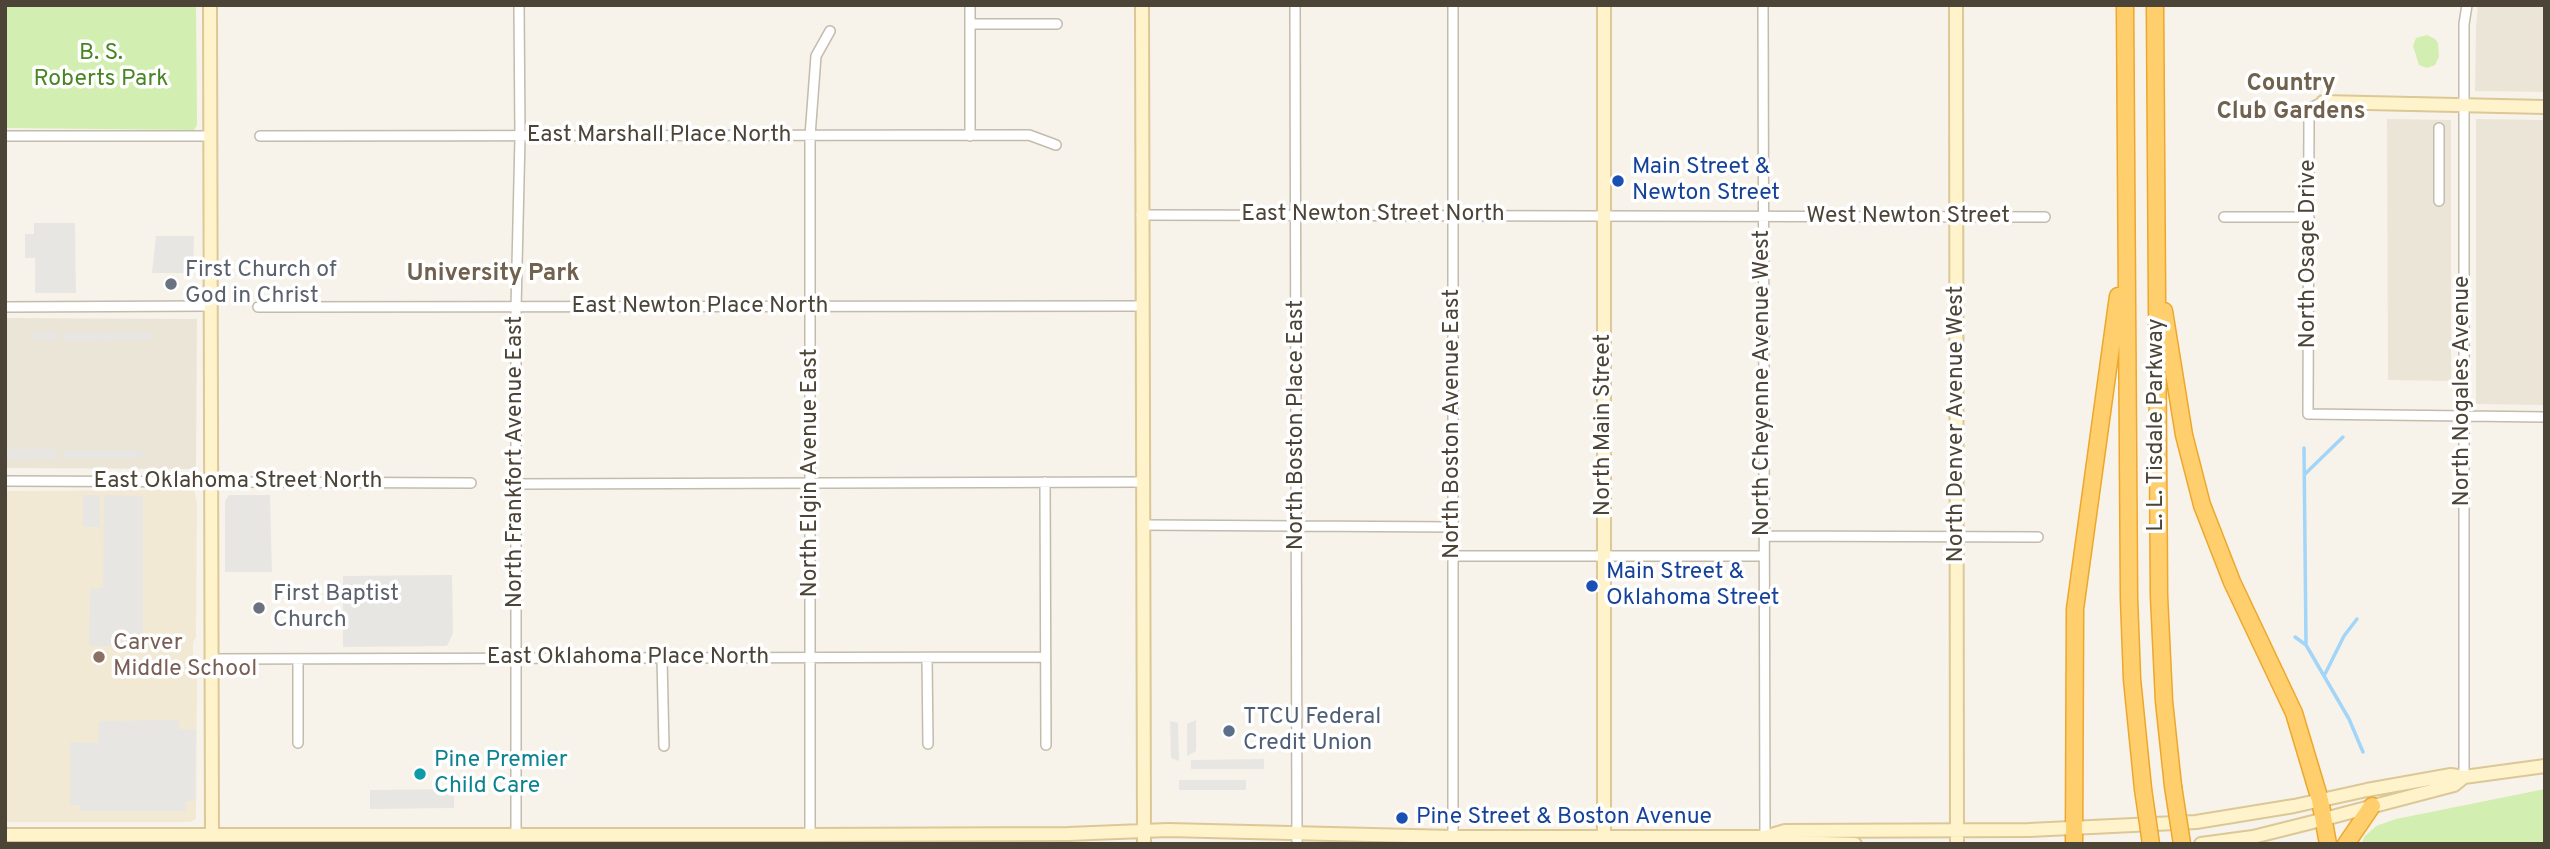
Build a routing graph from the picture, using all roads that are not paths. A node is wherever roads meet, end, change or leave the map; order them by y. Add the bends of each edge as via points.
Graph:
1 (210, 5) edge
2 (519, 5) edge
3 (970, 5) edge
4 (1142, 5) edge
5 (1295, 5) edge
6 (1453, 5) edge
7 (1604, 5) edge
8 (1763, 5) edge
9 (1956, 5) edge
10 (2125, 5) edge
11 (2155, 5) edge
12 (2467, 5) edge
13 (970, 24) junction
14 (1057, 24) dead end
15 (830, 31) dead end
16 (2323, 102) joint
17 (2464, 106) junction
18 (2545, 107) edge
19 (2439, 128) dead end
20 (5, 136) edge
21 (210, 136) junction
22 (260, 136) dead end
23 (520, 136) junction
24 (810, 136) junction
25 (970, 136) junction
26 (1056, 145) dead end
27 (2439, 201) dead end
28 (1141, 215) junction
29 (1297, 216) junction
30 (1453, 216) junction
31 (1604, 216) junction
32 (1763, 216) junction
33 (1956, 216) junction
34 (2224, 217) dead end
35 (2309, 217) junction
36 (2045, 218) dead end
37 (2126, 249) junction
38 (2156, 264) junction
39 (210, 306) junction
40 (811, 306) junction
41 (1141, 306) junction
42 (5, 307) edge
43 (258, 307) dead end
44 (516, 309) junction
45 (2463, 417) junction
46 (2545, 417) edge
47 (5, 481) edge
48 (211, 482) junction
49 (1045, 482) junction
50 (1141, 482) junction
51 (471, 483) dead end
52 (811, 483) junction
53 (516, 484) junction
54 (1142, 526) junction
55 (1297, 526) junction
56 (1452, 527) junction
57 (1764, 536) junction
58 (1957, 537) junction
59 (2038, 537) dead end
60 (1453, 556) junction
61 (1764, 556) junction
62 (1604, 558) junction
63 (1045, 657) junction
64 (662, 658) junction
65 (810, 658) junction
66 (927, 658) junction
67 (211, 659) junction
68 (298, 659) junction
69 (516, 659) junction
70 (298, 743) dead end
71 (928, 744) dead end
72 (1046, 745) dead end
73 (664, 746) dead end
74 (2545, 766) edge
75 (2465, 777) junction
76 (2320, 800) junction
77 (2372, 806) junction
78 (2325, 819) junction
79 (5, 835) edge
80 (516, 835) junction
81 (810, 835) junction
82 (2074, 835) edge
83 (1144, 837) edge
84 (1297, 838) edge
85 (1957, 838) edge
86 (212, 839) edge
87 (754, 839) edge
88 (910, 839) edge
89 (599, 840) edge
90 (1453, 840) edge
91 (1604, 840) edge
92 (1765, 840) edge
93 (1855, 844) edge
94 (2151, 844) edge
95 (2182, 844) edge
96 (2201, 844) edge
97 (2328, 844) edge
98 (2346, 844) edge

1 - 21 street
2 - 23 street, North Frankfort Avenue East
3 - 13 street
4 - 28 street
5 - 29 street, North Boston Place East
6 - 30 street, North Boston Avenue East
7 - 31 street, North Main Street
8 - 32 street, North Cheyenne Avenue West
9 - 33 street, North Denver Avenue West
10 - 37 highway, L. L. Tisdale Parkway
11 - 38 highway, L. L. Tisdale Parkway
12 - 17 street, North Nogales Avenue
13 - 14 street
13 - 25 street
15 - 24 street, North Elgin Avenue East via 816,56
16 - 17 street
16 - 35 street, North Osage Drive via 2314,105 2309,115
17 - 18 street
17 - 45 street, North Nogales Avenue
19 - 27 street
20 - 21 street
21 - 39 street
22 - 23 street, East Marshall Place North
23 - 24 street, East Marshall Place North
23 - 44 street, North Frankfort Avenue East
24 - 25 street, East Marshall Place North
24 - 40 street, North Elgin Avenue East
25 - 26 street, East Marshall Place North via 1030,135
28 - 29 street, East Newton Street North
28 - 41 street
29 - 30 street, East Newton Street North
29 - 55 street, North Boston Place East
30 - 31 street, East Newton Street North
30 - 56 street, North Boston Avenue East
31 - 32 street, West Newton Street
31 - 62 street, North Main Street
32 - 33 street, West Newton Street
32 - 57 street, North Cheyenne Avenue West
33 - 36 street, West Newton Street
33 - 58 street, North Denver Avenue West
34 - 35 street
35 - 45 street, North Osage Drive via 2308,414
37 - 82 highway via 2077,584
37 - 94 highway, L. L. Tisdale Parkway, bridge via 2130,642
38 - 76 highway via 2183,435 2202,505 2232,582 2294,713
38 - 95 highway, L. L. Tisdale Parkway, bridge via 2159,607 2164,701
39 - 42 street
39 - 48 street
40 - 41 street, East Newton Place North
40 - 44 street, East Newton Place North
40 - 52 street, North Elgin Avenue East
41 - 50 street
43 - 44 street, East Newton Place North
44 - 53 street, North Frankfort Avenue East
45 - 46 street
45 - 75 street, North Nogales Avenue
47 - 48 street, East Oklahoma Street North
48 - 51 street, East Oklahoma Street North
48 - 67 street
49 - 50 street
49 - 52 street
49 - 63 street
50 - 54 street
52 - 53 street
52 - 65 street, North Elgin Avenue East
53 - 69 street, North Frankfort Avenue East
54 - 55 street
54 - 83 street
55 - 56 street
55 - 84 street, North Boston Place East
56 - 60 street, North Boston Avenue East
57 - 58 street
57 - 61 street, North Cheyenne Avenue West
58 - 59 street
58 - 85 street, North Denver Avenue West
60 - 62 street
60 - 90 street, North Boston Avenue East
61 - 62 street
61 - 92 street, North Cheyenne Avenue West
62 - 91 street, North Main Street
63 - 66 street, East Oklahoma Place North
63 - 72 street
64 - 65 street, East Oklahoma Place North
64 - 69 street, East Oklahoma Place North
64 - 73 street
65 - 66 street, East Oklahoma Place North
65 - 81 street, North Elgin Avenue East
66 - 71 street
67 - 68 street, East Oklahoma Place North
67 - 86 street
68 - 69 street, East Oklahoma Place North
68 - 70 street
69 - 80 street, North Frankfort Avenue East
74 - 75 street
75 - 76 street via 2451,775
75 - 77 street via 2454,785
76 - 78 highway
76 - 82 street via 2196,822
77 - 78 street
77 - 98 highway
78 - 96 street
78 - 97 highway
79 - 86 street
80 - 86 street
80 - 89 street
81 - 87 street
81 - 88 street
82 - 85 street
83 - 84 street
83 - 88 street
84 - 90 street
85 - 92 street via 1785,831
87 - 89 street
90 - 91 street
91 - 92 street
92 - 93 street

